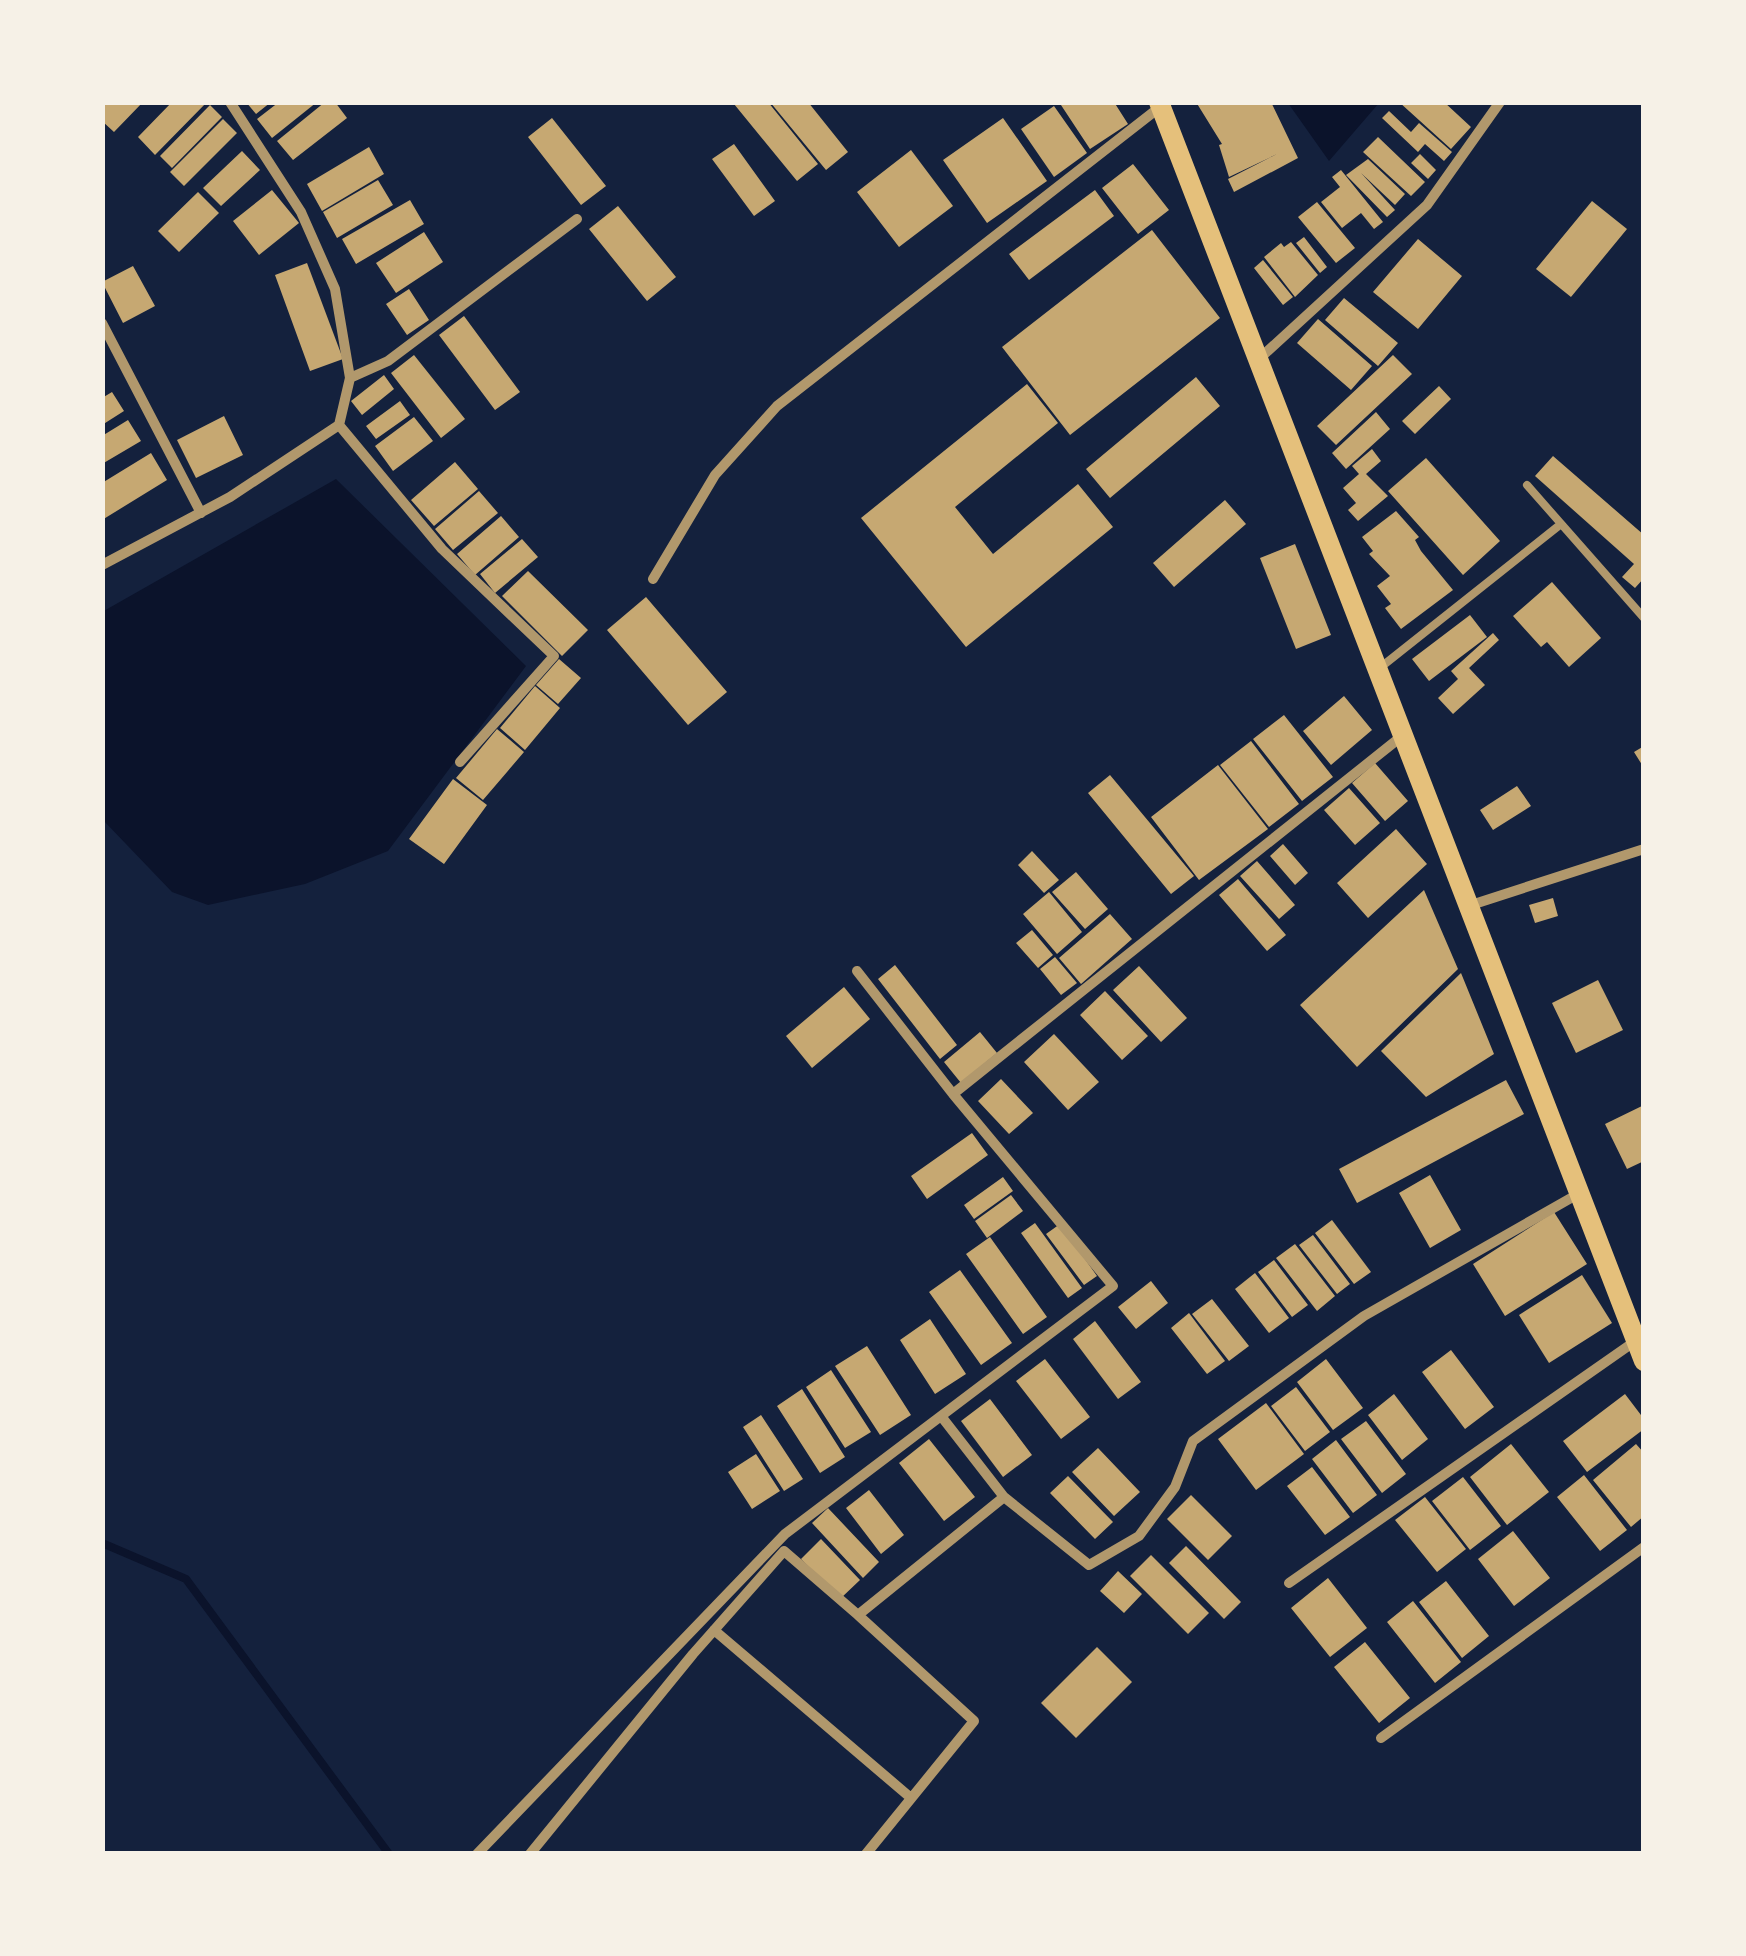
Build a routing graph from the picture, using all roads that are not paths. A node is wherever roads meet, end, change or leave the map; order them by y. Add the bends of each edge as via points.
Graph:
1 (230, 102) edge
2 (1500, 102) edge
3 (1160, 104) edge
4 (577, 219) dead end
5 (102, 323) edge
6 (1258, 360) junction
7 (350, 378) junction
8 (339, 425) junction
9 (1528, 485) dead end
10 (201, 513) junction
11 (1561, 524) junction
12 (102, 565) edge
13 (653, 580) dead end
14 (1644, 618) edge
15 (1377, 671) junction
16 (1402, 736) junction
17 (460, 762) dead end
18 (1644, 849) edge
19 (1467, 906) junction
20 (856, 971) dead end
21 (953, 1094) junction
22 (1578, 1194) junction
23 (1639, 1352) edge
24 (941, 1416) junction
25 (1004, 1497) junction
26 (1644, 1546) edge
27 (1288, 1583) dead end
28 (858, 1615) junction
29 (714, 1630) junction
30 (1382, 1738) dead end
31 (911, 1798) junction
32 (477, 1854) edge
33 (530, 1854) edge
34 (866, 1854) edge

1 - 7 street via 301,212 335,290
2 - 6 street via 1426,205
3 - 6 main road
3 - 13 street via 777,406 715,475
4 - 7 street via 388,361
5 - 10 street
6 - 15 main road
7 - 8 street
8 - 10 street
8 - 17 street via 442,549 554,656
9 - 11 lane
10 - 12 street
11 - 14 lane
11 - 15 lane
15 - 16 main road
16 - 19 main road
16 - 21 street
18 - 19 street
19 - 22 main road
20 - 21 street
21 - 24 street via 1113,1286
22 - 23 main road
22 - 25 street via 1364,1316 1192,1441 1175,1487 1140,1536 1089,1565
23 - 27 street
24 - 25 street
24 - 32 street via 785,1534
25 - 28 street
26 - 30 street
28 - 29 street via 784,1552
28 - 31 street via 974,1721
29 - 31 street
29 - 33 street
31 - 34 street

